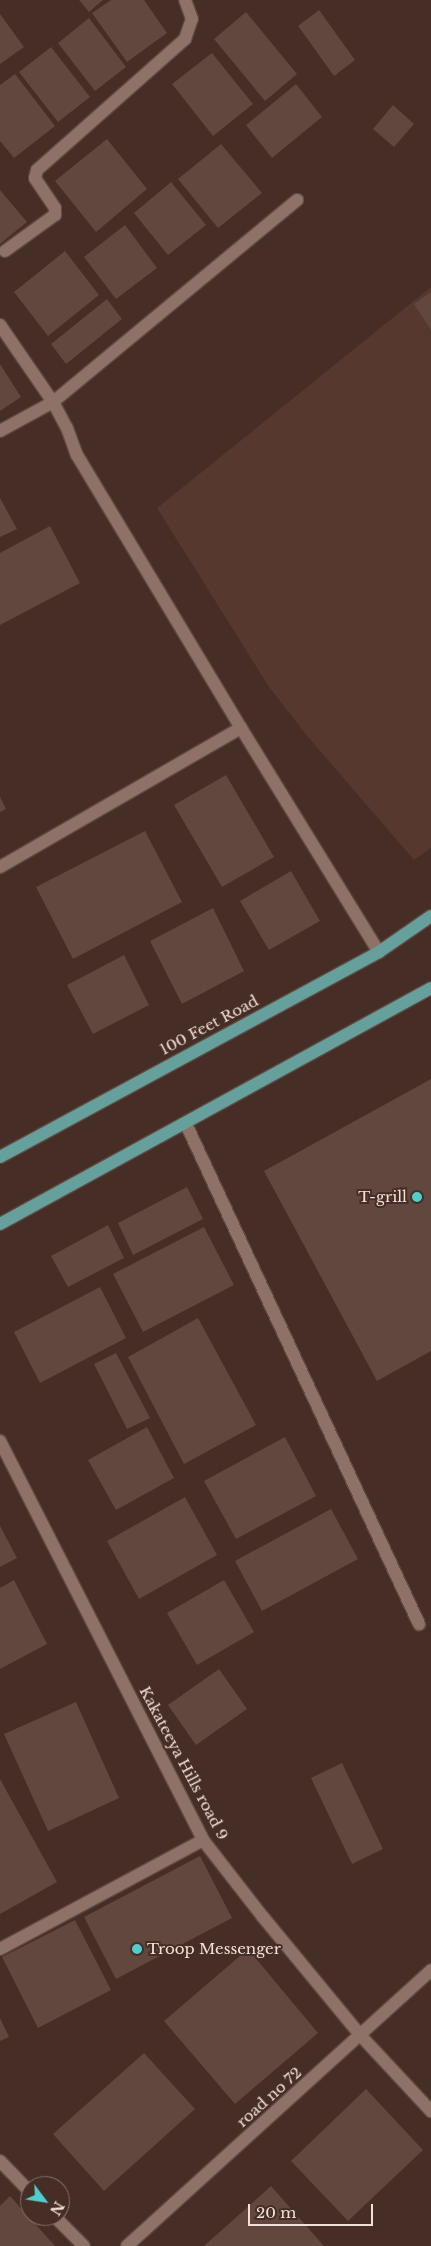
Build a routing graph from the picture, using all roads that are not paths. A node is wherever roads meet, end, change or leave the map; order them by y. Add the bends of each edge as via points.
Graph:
1 (186, 0) edge
2 (297, 200) dead end
3 (5, 251) dead end
4 (0, 325) edge
5 (53, 402) junction
6 (0, 431) edge
7 (241, 728) junction
8 (0, 867) edge
9 (431, 916) edge
10 (379, 952) junction
11 (431, 988) edge
12 (186, 1124) junction
13 (0, 1157) edge
14 (0, 1224) edge
15 (0, 1441) edge
16 (419, 1624) dead end
17 (204, 1840) junction
18 (0, 1949) edge
19 (431, 1970) edge
20 (361, 2036) junction
21 (431, 2111) edge
22 (0, 2161) edge
23 (20, 2182) edge
24 (64, 2226) edge
25 (84, 2246) edge
26 (127, 2246) edge

1 - 3 street via 192,19 185,39 37,170 35,178 55,208 55,215
2 - 5 street
4 - 5 street
5 - 6 street
5 - 7 street via 77,455
7 - 8 street
7 - 10 street
9 - 10 main road, 100 Feet Road
10 - 13 main road, 100 Feet Road
11 - 12 main road
12 - 14 main road
12 - 16 street
15 - 17 street, Kakateeya Hills road 9
17 - 18 street
17 - 20 street, Kakateeya Hills road 9
19 - 20 street, road no 72
20 - 21 street, Kakateeya Hills road 9
20 - 26 street, road no 72
22 - 23 street
24 - 25 street

